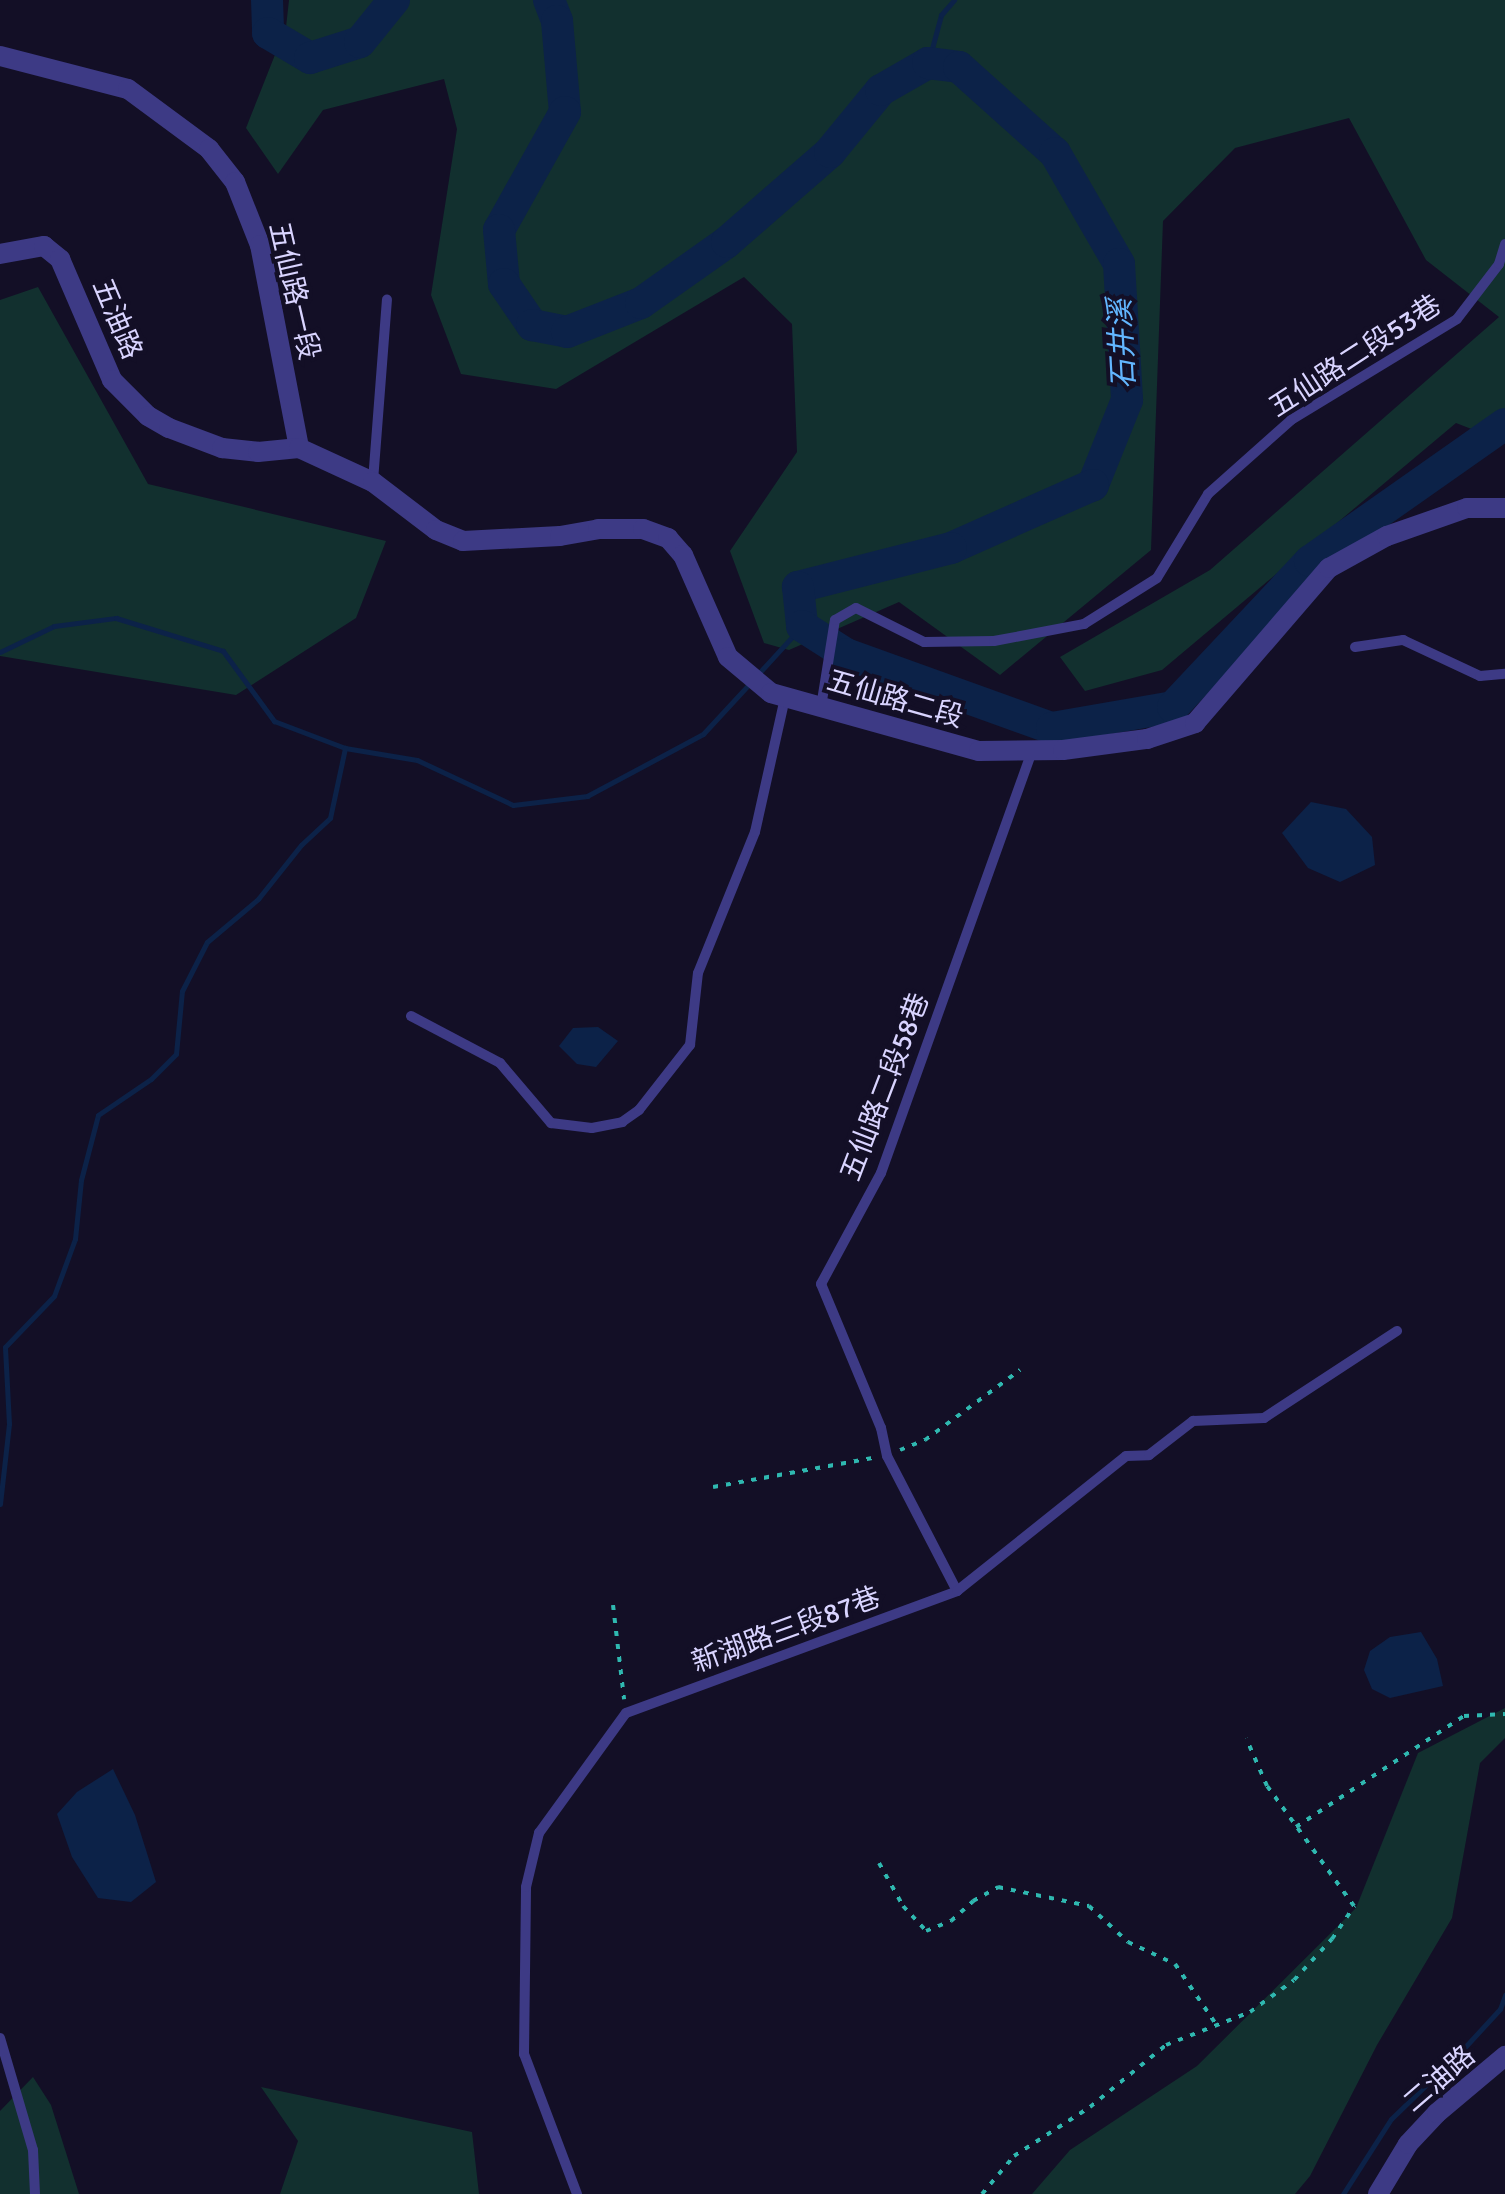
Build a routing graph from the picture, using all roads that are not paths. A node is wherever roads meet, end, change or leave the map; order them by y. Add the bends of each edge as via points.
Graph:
1 (0, 56) edge
2 (1505, 244) edge
3 (0, 254) edge
4 (387, 300) dead end
5 (298, 448) junction
6 (373, 482) junction
7 (1505, 508) edge
8 (1355, 646) dead end
9 (1505, 674) edge
10 (778, 695) junction
11 (821, 706) junction
12 (1031, 754) junction
13 (411, 1016) dead end
14 (1397, 1330) dead end
15 (957, 1591) junction
16 (0, 2038) edge
17 (1505, 2056) edge
18 (36, 2194) edge
19 (577, 2194) edge
20 (1378, 2194) edge

1 - 5 street, 五仙路一段 via 128,89 209,150 236,182 260,246
2 - 11 lane, 五仙路二段53巷 via 1499,264 1457,320 1291,420 1208,494 1157,578 1084,624 994,640 924,642 856,608 834,620
3 - 5 street, 五油路 via 44,246 60,259 112,380 148,416 222,448
4 - 6 lane
5 - 6 street, 五仙路二段
6 - 10 street, 五仙路二段 via 436,530 463,541 598,529 643,529 668,538 683,555 728,657
7 - 12 street, 五仙路二段 via 1467,508 1387,536 1329,568 1195,723 1147,738
8 - 9 lane via 1403,640 1480,676
10 - 11 street, 五仙路二段
10 - 13 lane via 755,832 698,973 690,1045 638,1110 622,1122 592,1128 551,1123 500,1063
11 - 12 street, 五仙路二段 via 979,751
12 - 15 lane, 五仙路二段58巷 via 880,1172 821,1284 887,1456
14 - 15 lane, 新湖路三段87巷 via 1264,1418 1193,1421 1148,1455 1126,1456
15 - 19 lane, 新湖路三段87巷 via 626,1713 539,1833 526,1887 524,2054
16 - 18 lane via 33,2150
17 - 20 street, 二油路 via 1408,2144

